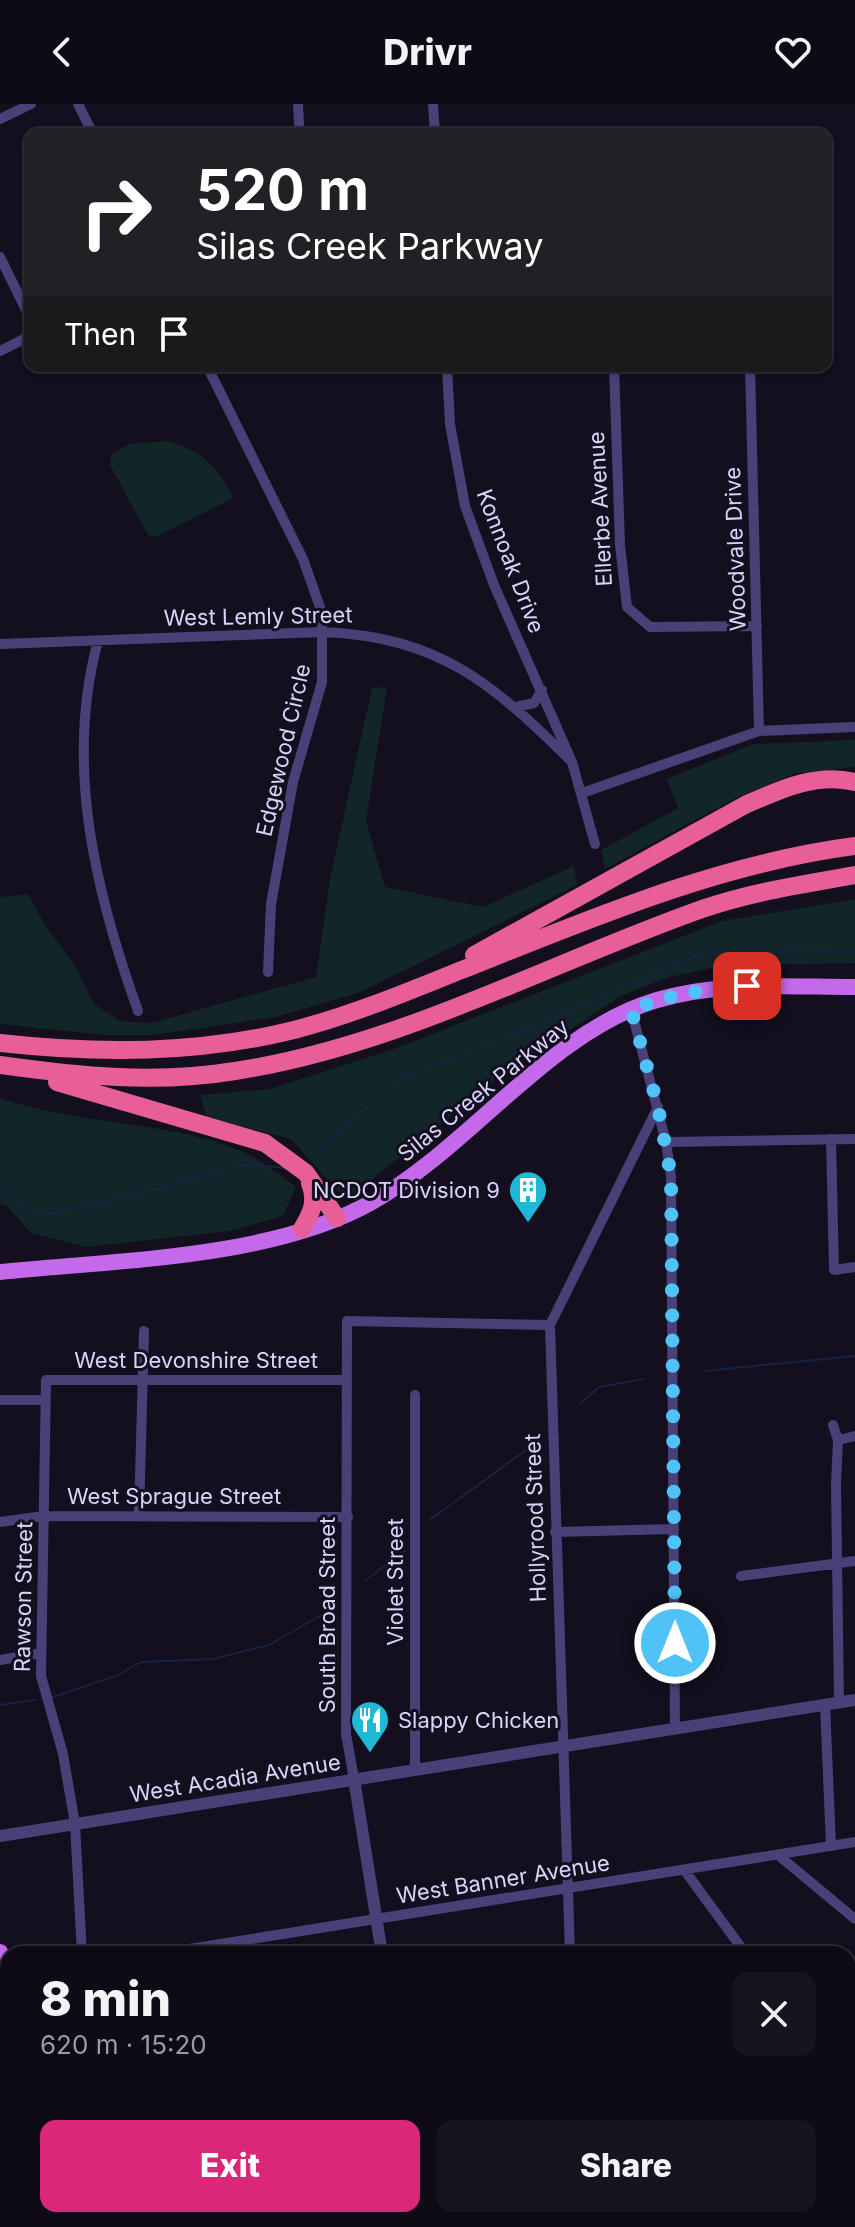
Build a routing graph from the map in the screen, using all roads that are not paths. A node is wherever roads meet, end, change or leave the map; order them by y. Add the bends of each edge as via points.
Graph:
1 (31, 104) edge
2 (78, 104) edge
3 (298, 104) edge
4 (433, 104) edge
5 (0, 119) edge
6 (299, 124) dead end
7 (90, 128) edge
8 (435, 128) edge
9 (0, 257) edge
10 (24, 306) edge
11 (24, 339) edge
12 (0, 351) edge
13 (210, 372) edge
14 (447, 372) edge
15 (614, 372) edge
16 (750, 372) edge
17 (757, 626) junction
18 (323, 632) junction
19 (98, 641) junction
20 (0, 644) edge
21 (542, 690) junction
22 (516, 707) junction
23 (855, 727) edge
24 (759, 731) junction
25 (572, 762) junction
26 (855, 782) edge
27 (582, 793) junction
28 (595, 844) dead end
29 (855, 846) edge
30 (855, 875) edge
31 (268, 972) dead end
32 (855, 987) edge
33 (412, 990) junction
34 (631, 1009) junction
35 (138, 1011) dead end
36 (0, 1043) edge
37 (0, 1066) edge
38 (658, 1107) junction
39 (831, 1139) junction
40 (855, 1139) edge
41 (666, 1142) junction
42 (306, 1173) junction
43 (337, 1218) junction
44 (302, 1229) junction
45 (855, 1267) edge
46 (0, 1272) edge
47 (550, 1325) junction
48 (144, 1331) dead end
49 (143, 1379) junction
50 (46, 1380) joint
51 (346, 1380) junction
52 (415, 1395) dead end
53 (0, 1400) edge
54 (45, 1400) junction
55 (833, 1425) dead end
56 (855, 1436) edge
57 (838, 1440) junction
58 (43, 1516) junction
59 (139, 1516) junction
60 (348, 1517) junction
61 (0, 1522) edge
62 (674, 1529) junction
63 (555, 1532) junction
64 (855, 1561) edge
65 (836, 1564) junction
66 (741, 1576) dead end
67 (41, 1653) junction
68 (0, 1660) edge
69 (855, 1700) edge
70 (832, 1704) junction
71 (675, 1729) junction
72 (563, 1746) junction
73 (415, 1769) junction
74 (354, 1779) junction
75 (75, 1824) junction
76 (0, 1836) edge
77 (855, 1842) edge
78 (831, 1846) junction
79 (778, 1855) junction
80 (685, 1871) junction
81 (567, 1889) junction
82 (855, 1919) edge
83 (377, 1920) junction
84 (82, 1946) edge
85 (217, 1946) edge
86 (381, 1946) edge
87 (570, 1946) edge
88 (740, 1946) edge

1 - 5 street
2 - 7 street
3 - 6 street
4 - 8 street
9 - 10 street
11 - 12 street
13 - 18 street, Edgewood Circle via 303,559 322,613
14 - 21 street, Konnoak Drive via 450,424 465,506
15 - 17 street, Ellerbe Avenue via 627,607 650,627
16 - 17 street, Woodvale Drive
17 - 24 street, Woodvale Drive
18 - 19 street, West Lemly Street
18 - 22 street, West Lemly Street via 368,634 437,655 479,677
18 - 31 street, Edgewood Circle via 322,682 293,782 271,904
19 - 20 street, West Lemly Street
19 - 35 street via 90,668 83,773 98,879 112,939
21 - 22 street via 534,703
21 - 25 street, Konnoak Drive
22 - 25 street, West Lemly Street
23 - 24 street
24 - 27 street
25 - 27 street, Konnoak Drive
26 - 33 highway via 841,778 789,785 745,805
27 - 28 street, Konnoak Drive
29 - 33 highway via 776,859 703,879
30 - 37 highway via 704,908 386,1032 310,1056 233,1072 157,1078 85,1077
32 - 34 main road, Silas Creek Parkway via 719,987
33 - 36 highway via 293,1030 219,1044 68,1051
34 - 38 street
34 - 43 main road, Silas Creek Parkway via 575,1040 425,1168
37 - 42 highway via 265,1143
38 - 41 street
38 - 47 street, Hollyrood Street
39 - 40 street
39 - 41 street
39 - 45 street via 834,1270
41 - 62 street via 671,1176
42 - 43 highway
42 - 44 highway via 313,1210
43 - 44 main road, Silas Creek Parkway
44 - 46 main road, Silas Creek Parkway via 218,1249
47 - 51 street, South Broad Street via 347,1321
47 - 63 street, Hollyrood Street
48 - 49 street
49 - 50 street, West Devonshire Street
49 - 51 street, West Devonshire Street
49 - 59 street
50 - 54 street, Rawson Street
51 - 60 street, South Broad Street
52 - 73 street, Violet Street
53 - 54 street
54 - 58 street, Rawson Street
55 - 57 street
56 - 57 street
57 - 65 street
58 - 59 street, West Sprague Street
58 - 61 street, West Sprague Street
58 - 67 street, Rawson Street
59 - 60 street, West Sprague Street
60 - 74 street, South Broad Street via 346,1734
62 - 63 street
62 - 71 street
63 - 72 street, Hollyrood Street
64 - 65 street
65 - 66 street
65 - 70 street
67 - 68 street
67 - 75 street, Rawson Street via 44,1698 63,1754
69 - 70 street, West Acadia Avenue
70 - 71 street, West Acadia Avenue
70 - 78 street
71 - 72 street, West Acadia Avenue
72 - 73 street, West Acadia Avenue
72 - 81 street, Hollyrood Street
73 - 74 street, West Acadia Avenue
74 - 75 street, West Acadia Avenue
74 - 83 street, South Broad Street
75 - 76 street, West Acadia Avenue
75 - 84 street, Rawson Street
77 - 78 street, West Banner Avenue
78 - 79 street, West Banner Avenue
79 - 80 street, West Banner Avenue
79 - 82 street
80 - 81 street, West Banner Avenue
80 - 88 street
81 - 83 street, West Banner Avenue
81 - 87 street, Hollyrood Street
83 - 85 street, West Banner Avenue
83 - 86 street, South Broad Street

